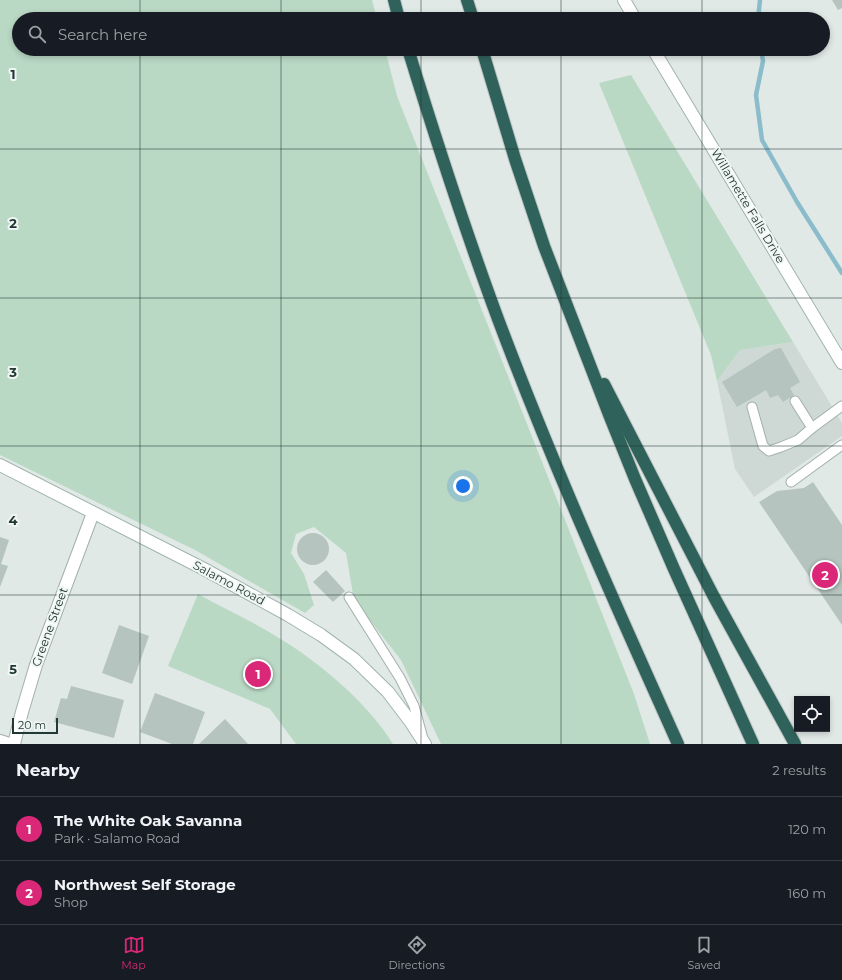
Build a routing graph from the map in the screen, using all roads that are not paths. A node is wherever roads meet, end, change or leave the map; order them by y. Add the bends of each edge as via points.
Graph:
1 (394, 0) edge
2 (467, 0) edge
3 (624, 0) edge
4 (397, 12) edge
5 (471, 12) edge
6 (631, 12) edge
7 (410, 56) edge
8 (484, 56) edge
9 (657, 56) edge
10 (579, 335) junction
11 (842, 363) edge
12 (795, 401) dead end
13 (842, 406) edge
14 (752, 407) dead end
15 (812, 428) junction
16 (842, 445) edge
17 (0, 465) edge
18 (791, 482) dead end
19 (93, 513) junction
20 (349, 597) dead end
21 (653, 687) junction
22 (0, 741) edge
23 (9, 744) edge
24 (14, 744) edge
25 (425, 744) edge
26 (670, 744) edge
27 (678, 744) edge
28 (753, 744) edge
29 (795, 744) edge

1 - 4 highway
2 - 5 highway
3 - 6 street
7 - 21 highway via 466,229 533,409 566,491
8 - 10 highway via 544,246
9 - 11 street, Willamette Falls Drive
10 - 28 highway via 635,480
10 - 29 highway via 714,597
12 - 15 lane
13 - 15 lane
14 - 15 lane via 763,446 770,451 798,440
16 - 18 lane
17 - 19 street, Salamo Road
19 - 24 street, Greene Street via 36,664
19 - 25 street, Salamo Road via 210,573 321,635 354,659 388,692
20 - 25 lane via 400,678 414,706
21 - 26 highway
21 - 27 highway
22 - 23 street

